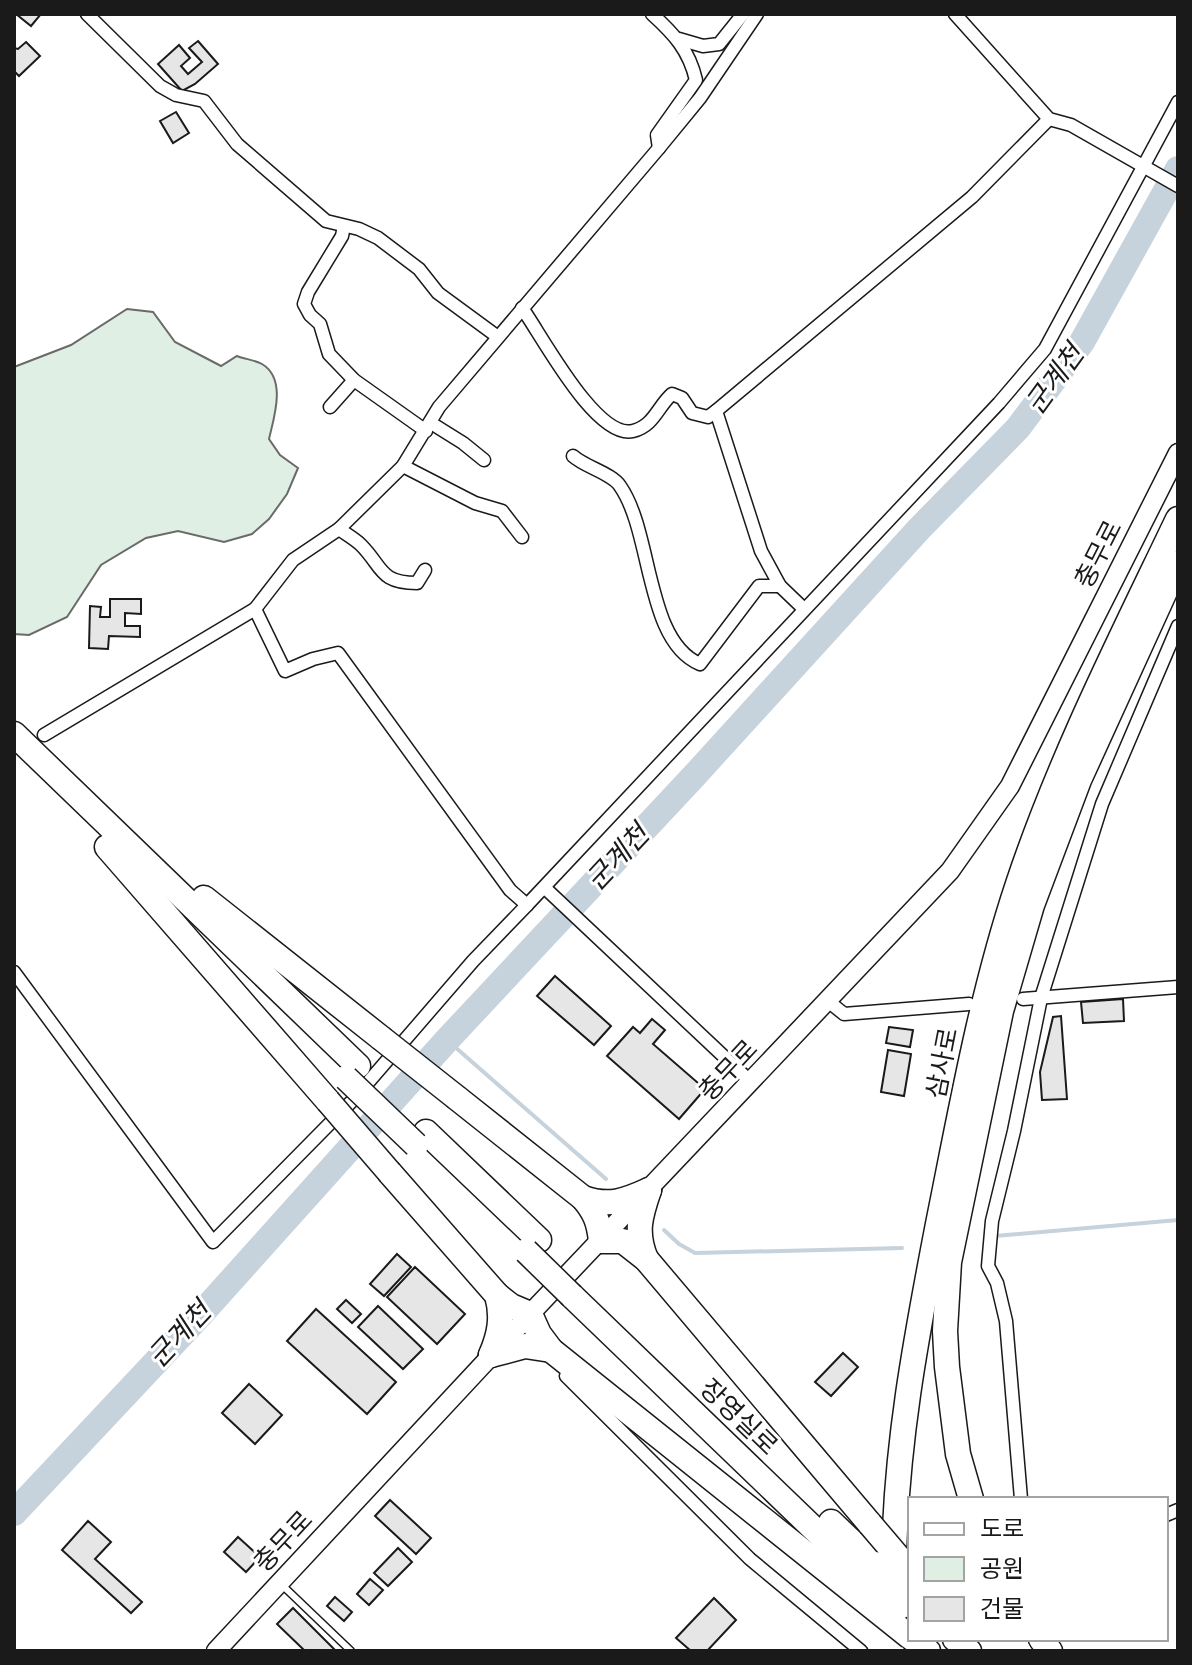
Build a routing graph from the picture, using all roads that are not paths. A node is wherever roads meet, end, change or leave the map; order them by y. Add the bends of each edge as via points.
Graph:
1 (87, 14) edge
2 (652, 14) edge
3 (743, 14) edge
4 (757, 14) edge
5 (955, 14) edge
6 (679, 39) junction
7 (1178, 102) edge
8 (1049, 119) junction
9 (659, 148) junction
10 (1145, 167) junction
11 (1178, 186) edge
12 (344, 226) junction
13 (522, 308) junction
14 (498, 337) junction
15 (354, 380) junction
16 (330, 407) dead end
17 (716, 411) junction
18 (428, 427) junction
19 (1178, 453) edge
20 (573, 456) dead end
21 (484, 460) dead end
22 (403, 466) junction
23 (1178, 519) edge
24 (339, 529) junction
25 (522, 537) dead end
26 (1178, 563) edge
27 (425, 570) dead end
28 (780, 586) junction
29 (255, 609) junction
30 (804, 609) junction
31 (1178, 626) edge
32 (14, 734) edge
33 (44, 735) dead end
34 (14, 757) edge
35 (95, 812) junction
36 (107, 847) junction
37 (550, 893) junction
38 (527, 905) junction
39 (14, 972) edge
40 (1178, 987) edge
41 (1041, 998) junction
42 (1023, 999) dead end
43 (828, 1001) junction
44 (969, 1004) dead end
45 (352, 1072) junction
46 (752, 1083) junction
47 (649, 1190) junction
48 (583, 1198) junction
49 (601, 1241) junction
50 (646, 1259) junction
51 (497, 1295) junction
52 (530, 1314) junction
53 (545, 1349) junction
54 (491, 1355) junction
55 (970, 1497) edge
56 (1021, 1497) edge
57 (908, 1569) edge
58 (866, 1579) junction
59 (280, 1583) junction
60 (908, 1597) edge
61 (908, 1619) edge
62 (908, 1634) edge
63 (216, 1651) edge
64 (351, 1651) edge
65 (861, 1651) edge
66 (907, 1651) edge

1 - 12 street via 160,86 204,101 237,144 326,221
2 - 6 street
3 - 6 street via 719,44
4 - 9 street
5 - 8 street
6 - 9 street via 696,80 657,135
7 - 10 street
8 - 10 street via 1071,125
8 - 17 street via 972,197
9 - 13 street
10 - 11 street
10 - 30 street via 1045,349
12 - 14 street via 378,238 419,269 438,293
12 - 15 street via 304,304 320,324 329,354
13 - 14 street
13 - 17 street via 563,373 612,427 624,432 645,427 672,394 692,413 708,417
14 - 18 street
15 - 16 street
15 - 18 street
17 - 28 street via 761,551
18 - 21 street
18 - 22 street
19 - 43 street, 충무로 via 1010,786 950,871
20 - 28 street via 619,483 645,548 657,606 686,658 700,664 759,586
22 - 24 street
22 - 25 street via 502,511
23 - 66 highway, 삼사로 via 1101,679 1042,820 981,1008 906,1393 894,1565
24 - 27 street via 399,584 417,583
24 - 29 street via 293,560
26 - 55 highway, 삼사로 via 1079,780 1032,905 1001,1011 949,1262 947,1367 958,1454
28 - 30 street
29 - 33 street
29 - 38 street via 285,671 338,653 510,890
30 - 37 street
31 - 41 street via 1102,804
32 - 35 highway
34 - 36 highway
35 - 45 highway
35 - 48 highway, bridge
36 - 45 highway
36 - 51 highway, bridge
37 - 38 street
37 - 46 street
38 - 39 street via 352,1101 213,1242
40 - 41 street
41 - 42 street
41 - 56 street via 992,1221 988,1266 1006,1321
43 - 44 street via 844,1014
43 - 46 street, 충무로
45 - 58 highway, 장영실로 via 579,1290
46 - 47 street, 충무로
47 - 48 highway via 608,1205
47 - 49 street, 충무로
47 - 50 highway via 638,1226
48 - 49 highway via 594,1210
49 - 50 highway via 623,1241
49 - 52 street, 충무로
50 - 57 highway, bridge
51 - 52 highway
51 - 54 highway via 500,1331
52 - 53 highway
52 - 54 street, 충무로
53 - 54 highway via 525,1346
53 - 58 highway
53 - 65 street via 549,1362 750,1559
54 - 59 street, 충무로
58 - 60 highway, bridge
58 - 61 highway, bridge
58 - 62 highway, bridge
59 - 63 street, 충무로
59 - 64 lane

